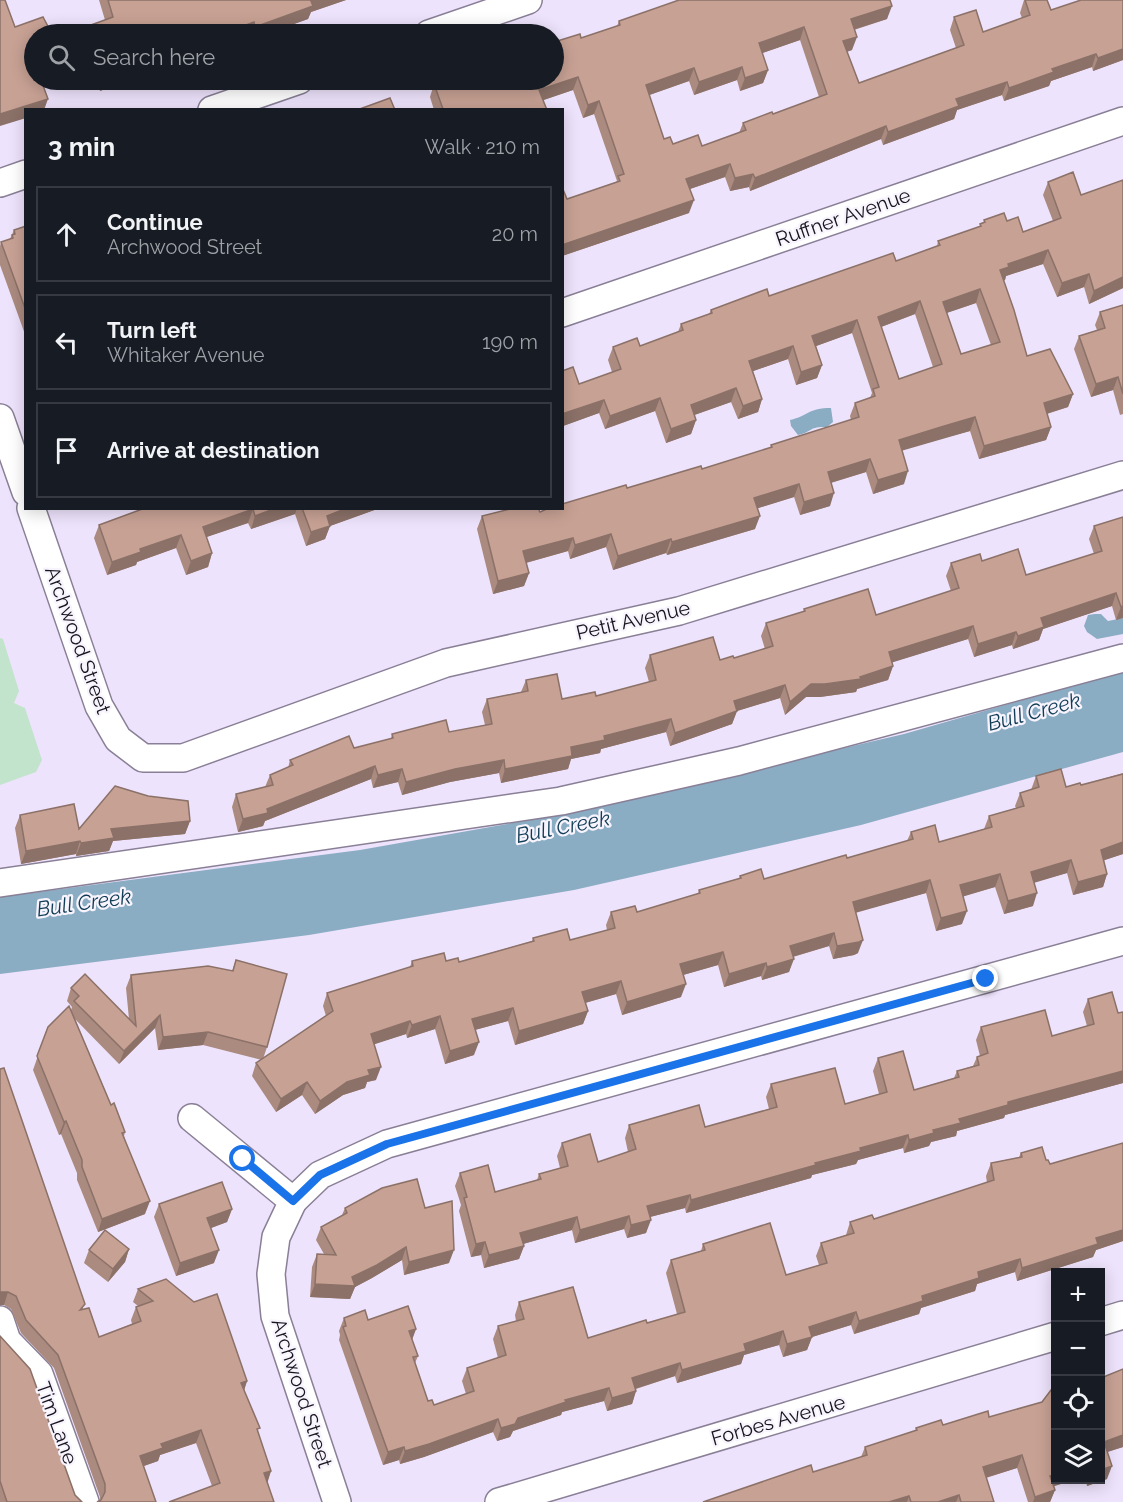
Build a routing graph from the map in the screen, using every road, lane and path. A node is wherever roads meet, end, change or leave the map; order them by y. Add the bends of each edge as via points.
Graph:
1 (528, 0) edge
2 (458, 24) edge
3 (270, 90) edge
4 (218, 108) edge
5 (1123, 121) edge
6 (24, 175) edge
7 (0, 183) edge
8 (564, 312) edge
9 (0, 418) edge
10 (7, 461) edge
11 (1123, 475) edge
12 (24, 489) edge
13 (32, 510) edge
14 (1123, 658) edge
15 (143, 758) joint
16 (0, 883) edge
17 (1123, 941) edge
18 (192, 1118) dead end
19 (293, 1201) junction
20 (1123, 1316) edge
21 (0, 1320) edge
22 (1105, 1321) edge
23 (1051, 1337) edge
24 (85, 1502) edge
25 (337, 1502) edge
26 (500, 1502) edge

1 - 2 street
3 - 4 street
5 - 8 street, Ruffner Avenue
6 - 7 street
9 - 10 street
10 - 12 street
11 - 15 street, Petit Avenue via 679,611 446,663 183,758
13 - 15 street, Archwood Street via 99,706 118,740
14 - 16 street via 739,761 561,801
17 - 19 street via 387,1144 320,1175
18 - 19 street
19 - 25 street, Archwood Street via 276,1237 271,1274 275,1317
20 - 22 street
21 - 24 street, Tim Lane via 7,1341 39,1374
23 - 26 street, Forbes Avenue

